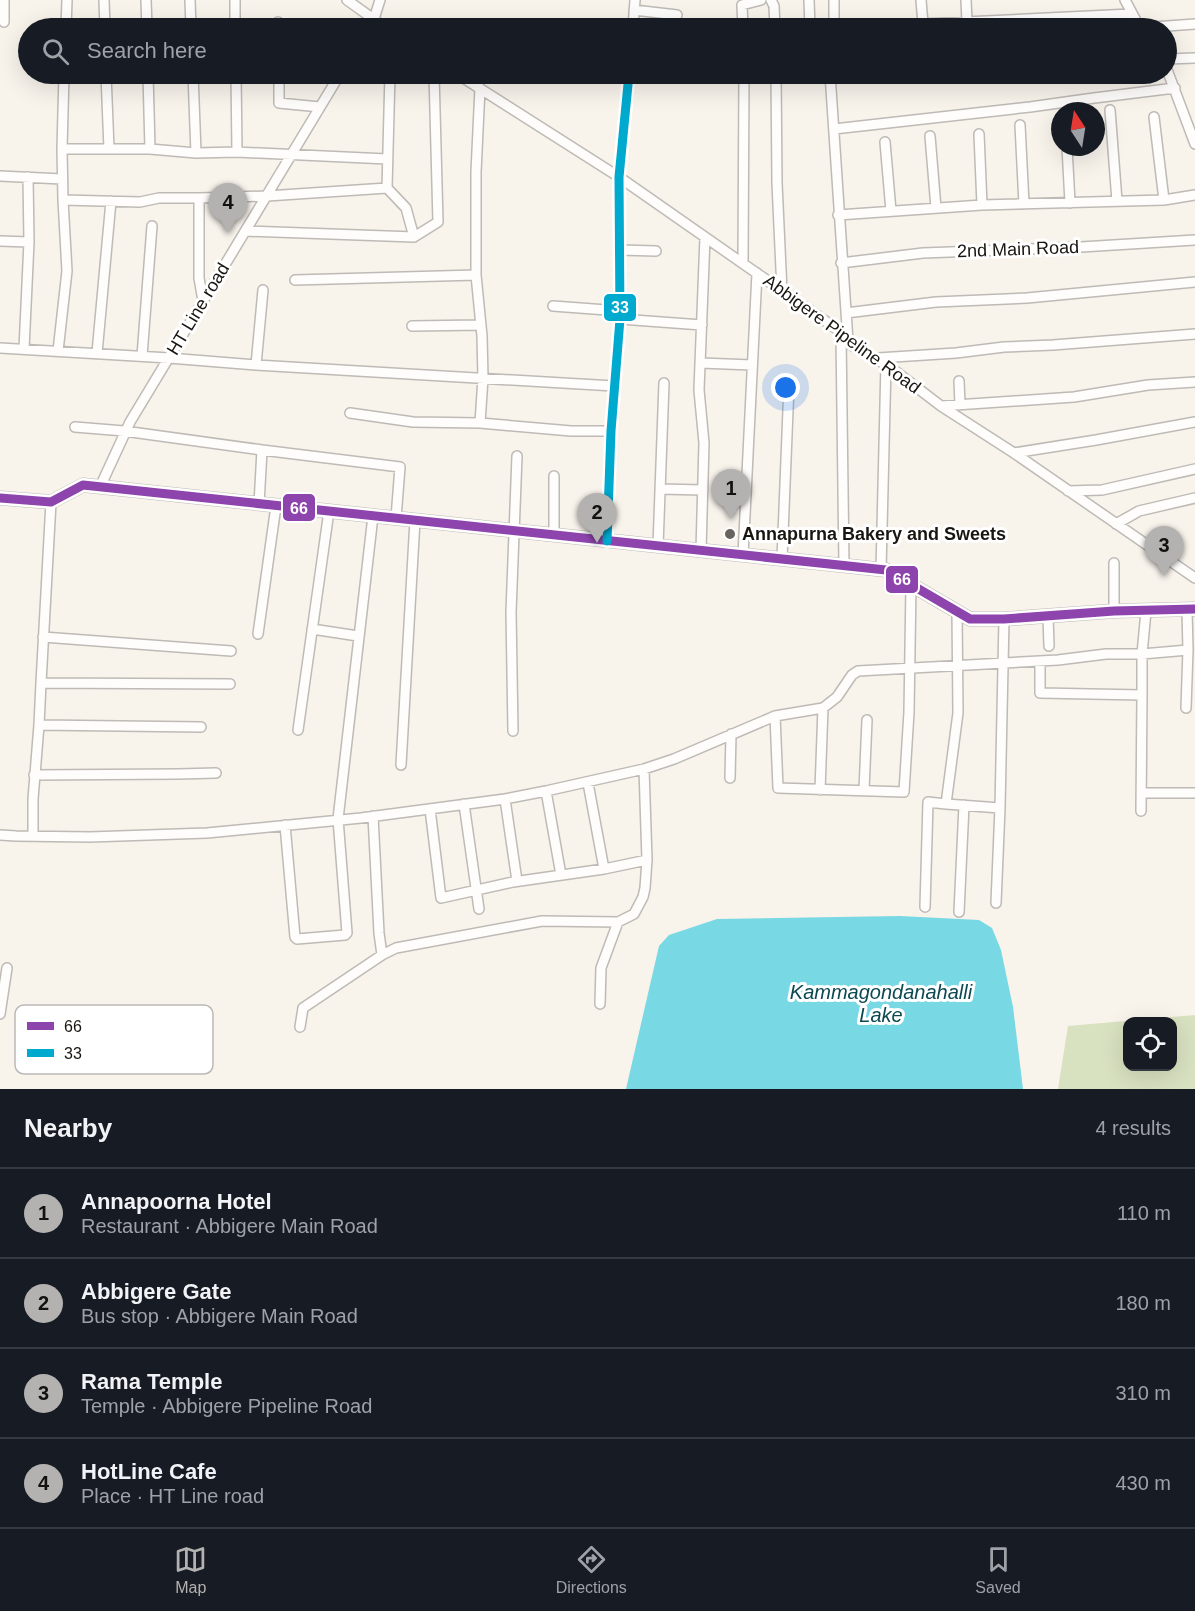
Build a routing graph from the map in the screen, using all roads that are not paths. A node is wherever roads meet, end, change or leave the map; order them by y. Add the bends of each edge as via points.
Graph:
1 (4, 0) edge
2 (67, 0) edge
3 (104, 0) edge
4 (146, 0) edge
5 (190, 0) edge
6 (235, 0) edge
7 (347, 0) edge
8 (380, 0) edge
9 (761, 0) edge
10 (771, 0) edge
11 (809, 0) edge
12 (834, 0) edge
13 (921, 0) edge
14 (966, 0) edge
15 (1125, 0) edge
16 (634, 5) edge
17 (1131, 14) junction
18 (676, 15) dead end
19 (66, 18) edge
20 (105, 18) edge
21 (147, 18) edge
22 (191, 18) edge
23 (235, 18) edge
24 (373, 18) edge
25 (374, 18) edge
26 (743, 18) edge
27 (775, 18) edge
28 (810, 18) edge
29 (833, 18) edge
30 (922, 18) edge
31 (967, 18) edge
32 (1037, 18) edge
33 (1134, 18) edge
34 (4, 22) dead end
35 (1195, 24) edge
36 (1177, 25) edge
37 (1195, 58) edge
38 (1177, 59) edge
39 (64, 84) edge
40 (106, 84) edge
41 (148, 84) edge
42 (193, 84) edge
43 (236, 84) edge
44 (279, 84) edge
45 (334, 84) edge
46 (390, 84) edge
47 (434, 84) edge
48 (473, 84) edge
49 (628, 84) edge
50 (744, 84) edge
51 (776, 84) edge
52 (831, 84) edge
53 (1173, 84) edge
54 (480, 88) junction
55 (1174, 88) junction
56 (320, 107) junction
57 (1110, 110) dead end
58 (1154, 117) dead end
59 (1020, 125) dead end
60 (834, 129) junction
61 (979, 134) dead end
62 (930, 136) dead end
63 (885, 142) dead end
64 (1195, 144) edge
65 (62, 149) junction
66 (109, 149) junction
67 (150, 149) junction
68 (237, 152) junction
69 (196, 153) junction
70 (291, 155) junction
71 (1067, 156) edge
72 (387, 159) junction
73 (0, 176) edge
74 (28, 177) junction
75 (619, 177) junction
76 (62, 178) junction
77 (387, 188) junction
78 (1195, 195) edge
79 (267, 196) junction
80 (199, 198) junction
81 (63, 200) junction
82 (1164, 200) junction
83 (111, 201) junction
84 (1117, 201) junction
85 (1070, 203) junction
86 (1024, 204) junction
87 (982, 206) junction
88 (936, 208) junction
89 (891, 211) junction
90 (838, 215) junction
91 (152, 226) dead end
92 (245, 231) junction
93 (414, 237) junction
94 (705, 237) junction
95 (0, 241) edge
96 (1195, 241) edge
97 (29, 242) junction
98 (620, 250) junction
99 (656, 251) dead end
100 (743, 263) junction
101 (841, 263) junction
102 (757, 273) junction
103 (476, 275) junction
104 (295, 280) dead end
105 (1195, 282) edge
106 (263, 290) dead end
107 (782, 291) junction
108 (203, 301) junction
109 (553, 306) dead end
110 (846, 313) junction
111 (620, 315) junction
112 (480, 325) junction
113 (702, 325) junction
114 (412, 326) dead end
115 (841, 332) junction
116 (1195, 334) edge
117 (848, 343) junction
118 (0, 348) edge
119 (24, 349) junction
120 (58, 351) junction
121 (97, 353) junction
122 (142, 356) junction
123 (168, 358) junction
124 (872, 358) junction
125 (701, 363) junction
126 (256, 364) junction
127 (886, 364) junction
128 (752, 365) junction
129 (483, 378) junction
130 (959, 381) dead end
131 (1195, 382) edge
132 (664, 383) dead end
133 (789, 385) dead end
134 (614, 386) junction
135 (960, 404) junction
136 (941, 406) junction
137 (350, 413) dead end
138 (1195, 422) edge
139 (480, 423) junction
140 (75, 427) dead end
141 (124, 431) junction
142 (611, 431) junction
143 (262, 450) junction
144 (1014, 453) junction
145 (517, 456) dead end
146 (1195, 469) edge
147 (554, 476) dead end
148 (100, 487) junction
149 (660, 489) junction
150 (703, 490) junction
151 (1068, 491) junction
152 (0, 498) edge
153 (1195, 498) edge
154 (51, 502) junction
155 (259, 504) junction
156 (276, 506) junction
157 (329, 511) junction
158 (373, 516) junction
159 (396, 518) junction
160 (415, 520) junction
161 (1116, 524) junction
162 (514, 531) junction
163 (554, 535) junction
164 (607, 541) junction
165 (658, 546) junction
166 (701, 551) junction
167 (743, 555) junction
168 (782, 559) junction
169 (1114, 564) dead end
170 (844, 566) junction
171 (881, 570) junction
172 (1195, 578) edge
173 (911, 585) junction
174 (1191, 610) edge
175 (1114, 611) junction
176 (1146, 611) junction
177 (957, 612) junction
178 (1048, 616) junction
179 (1004, 619) junction
180 (312, 629) junction
181 (258, 634) dead end
182 (358, 636) junction
183 (43, 637) junction
184 (1049, 646) dead end
185 (1188, 650) junction
186 (231, 651) dead end
187 (1142, 654) junction
188 (1040, 661) junction
189 (1003, 662) junction
190 (958, 665) junction
191 (909, 668) junction
192 (41, 683) junction
193 (230, 684) dead end
194 (1142, 695) junction
195 (823, 708) junction
196 (1186, 708) dead end
197 (775, 716) junction
198 (867, 720) dead end
199 (39, 725) junction
200 (201, 727) dead end
201 (298, 730) dead end
202 (513, 731) dead end
203 (731, 734) junction
204 (401, 765) dead end
205 (644, 769) junction
206 (216, 773) dead end
207 (34, 775) junction
208 (730, 778) dead end
209 (588, 783) junction
210 (820, 790) junction
211 (864, 790) junction
212 (546, 791) junction
213 (1141, 793) junction
214 (1195, 793) edge
215 (505, 799) junction
216 (464, 804) junction
217 (946, 804) junction
218 (964, 805) junction
219 (1000, 808) junction
220 (430, 809) junction
221 (1141, 811) dead end
222 (374, 816) junction
223 (338, 819) junction
224 (285, 825) junction
225 (0, 835) edge
226 (33, 837) junction
227 (647, 860) junction
228 (604, 869) junction
229 (561, 875) junction
230 (517, 881) junction
231 (477, 890) junction
232 (996, 903) dead end
233 (925, 907) dead end
234 (479, 909) dead end
235 (959, 912) dead end
236 (618, 922) junction
237 (382, 955) junction
238 (7, 968) dead end
239 (600, 1004) dead end
240 (0, 1014) edge
241 (300, 1028) dead end

1 - 34 street
2 - 19 street
3 - 20 street
4 - 21 street
5 - 22 street
6 - 23 street
7 - 24 street
8 - 25 street
9 - 26 street via 742,4
10 - 27 street
11 - 28 street
12 - 29 street
13 - 30 street
14 - 31 street
15 - 17 street
16 - 18 street
17 - 32 street
17 - 33 street
35 - 36 street
37 - 38 street
39 - 65 street
40 - 66 street
41 - 67 street
42 - 69 street
43 - 68 street
44 - 56 street via 279,103
45 - 56 street, HT Line road
46 - 72 street
47 - 93 street via 438,222
48 - 54 street, Abbigere Pipeline Road
49 - 75 street
50 - 100 street
51 - 107 street
52 - 60 street
53 - 55 street
54 - 75 street, Abbigere Pipeline Road
54 - 103 street
55 - 60 street
55 - 64 street
56 - 70 street, HT Line road
57 - 84 street
58 - 82 street
59 - 86 street
60 - 90 street
61 - 87 street
62 - 88 street
63 - 89 street
65 - 66 street
65 - 76 street
66 - 67 street
67 - 69 street
68 - 69 street
68 - 70 street
70 - 72 street
70 - 79 street, HT Line road
71 - 85 street
72 - 77 street
73 - 74 street
74 - 76 street
74 - 97 street
75 - 94 street, Abbigere Pipeline Road
75 - 98 street
76 - 81 street
77 - 79 street
77 - 93 street via 406,208
78 - 82 street
79 - 80 street
79 - 92 street, HT Line road
80 - 83 street
80 - 108 street via 199,278
81 - 83 street
81 - 120 street via 67,271
82 - 84 street
83 - 121 street
84 - 85 street
85 - 86 street
86 - 87 street
87 - 88 street
88 - 89 street
89 - 90 street
90 - 101 street
91 - 122 street
92 - 93 street
92 - 108 street, HT Line road
94 - 100 street, Abbigere Pipeline Road
94 - 113 street
95 - 97 street
96 - 101 street, 2nd Main Road via 923,253
97 - 119 street
98 - 99 street
98 - 111 street
100 - 102 street, Abbigere Pipeline Road
101 - 110 street
102 - 107 street, Abbigere Pipeline Road
102 - 128 street
103 - 104 street
103 - 112 street
105 - 110 street
106 - 126 street
107 - 115 street, Abbigere Pipeline Road
108 - 123 street, HT Line road
109 - 111 street
110 - 117 street
111 - 113 street
111 - 134 street
112 - 114 street
112 - 129 street
113 - 125 street
115 - 117 street, Abbigere Pipeline Road
115 - 170 street
116 - 124 street
117 - 124 street, Abbigere Pipeline Road
118 - 119 street
119 - 120 street
120 - 121 street
121 - 122 street
122 - 123 street
123 - 126 street
123 - 141 street, HT Line road
124 - 127 street, Abbigere Pipeline Road
125 - 128 street
125 - 150 street
126 - 129 street
127 - 136 street, Abbigere Pipeline Road
127 - 171 street
128 - 167 street
129 - 134 street
129 - 139 street
130 - 135 street
131 - 135 street via 1074,397
132 - 149 street
133 - 168 street
134 - 142 street
135 - 136 street
136 - 144 street, Abbigere Pipeline Road
137 - 139 street via 413,422
138 - 144 street
139 - 142 street
140 - 141 street
141 - 143 street
141 - 148 street, HT Line road
142 - 164 street
143 - 155 street
143 - 159 street via 400,467
144 - 151 street, Abbigere Pipeline Road
145 - 162 street
146 - 151 street via 1102,490
147 - 163 street
148 - 154 main road via 83,485
148 - 155 main road
149 - 150 street
149 - 165 street
150 - 166 street
151 - 161 street, Abbigere Pipeline Road
152 - 154 main road
153 - 161 street via 1139,511
154 - 183 street
155 - 156 main road
156 - 157 main road
156 - 181 street
157 - 158 main road
157 - 180 street
158 - 159 main road
158 - 182 street
159 - 160 main road
160 - 162 main road
160 - 204 street
161 - 172 street, Abbigere Pipeline Road
162 - 163 main road
162 - 202 street
163 - 164 main road
164 - 165 main road
165 - 166 main road
166 - 167 main road
167 - 168 main road
168 - 170 main road
169 - 175 street
170 - 171 main road
171 - 173 main road
173 - 177 main road
173 - 191 street
174 - 176 main road
174 - 185 street
175 - 176 main road
175 - 178 main road
176 - 187 street
177 - 179 main road via 970,619
177 - 190 street
178 - 179 main road
178 - 184 street
179 - 189 street
180 - 182 street
180 - 201 street
182 - 223 street
183 - 186 street
183 - 192 street
185 - 187 street
185 - 196 street
187 - 188 street
187 - 194 street
188 - 189 street
188 - 194 street via 1040,693
189 - 190 street
189 - 219 street
190 - 191 street
190 - 217 street via 958,712
191 - 195 street via 858,671
191 - 211 street via 904,792
192 - 193 street
192 - 199 street
194 - 213 street
195 - 197 street
195 - 210 street
197 - 203 street
197 - 210 street via 778,788
198 - 211 street
199 - 200 street
199 - 207 street
203 - 205 street
203 - 208 street
205 - 209 street
205 - 227 street
206 - 207 street
207 - 226 street
209 - 212 street
209 - 228 street
210 - 211 street
212 - 215 street
212 - 229 street
213 - 214 street
213 - 221 street
215 - 216 street
215 - 230 street
216 - 220 street
216 - 231 street
217 - 218 street
217 - 233 street via 928,802
218 - 219 street
218 - 235 street
219 - 232 street
220 - 222 street
220 - 231 street via 441,898
222 - 223 street
222 - 237 street
223 - 224 street
223 - 224 street via 345,935 295,937
224 - 226 street via 207,832
225 - 226 street
227 - 228 street
227 - 236 street via 643,897 634,914
228 - 229 street
229 - 230 street
230 - 231 street
231 - 234 street
236 - 237 street via 542,921 396,948
236 - 239 street via 601,968
237 - 241 street via 303,1008
238 - 240 street

